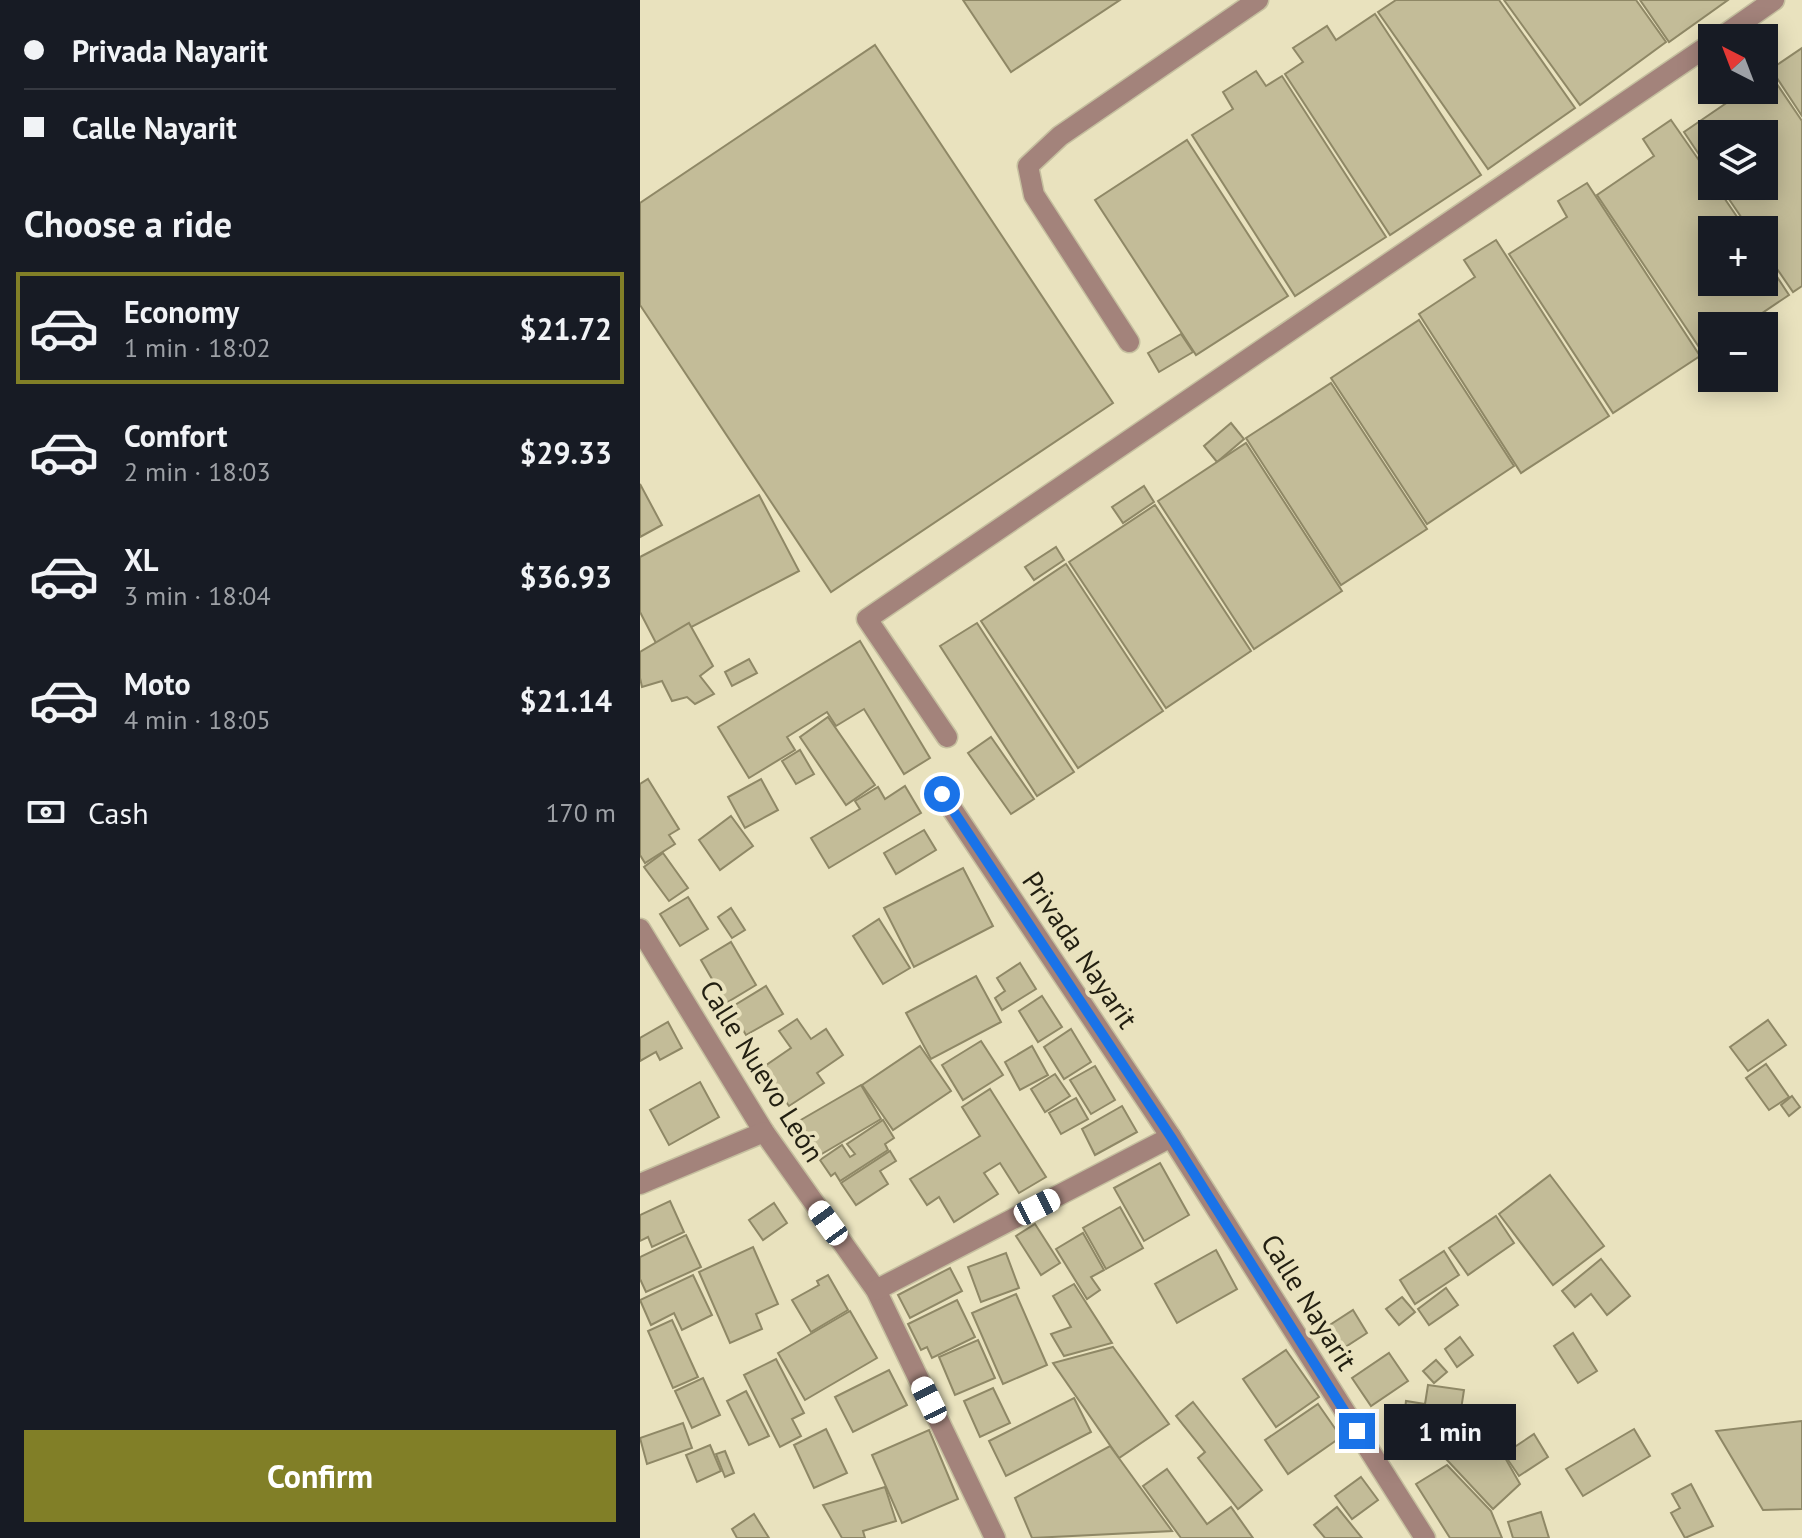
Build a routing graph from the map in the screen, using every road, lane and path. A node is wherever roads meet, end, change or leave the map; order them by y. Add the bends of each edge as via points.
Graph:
1 (1258, 0) edge
2 (1774, 0) edge
3 (1740, 24) edge
4 (1698, 53) edge
5 (1129, 342) dead end
6 (947, 737) dead end
7 (942, 794) dead end
8 (640, 929) edge
9 (764, 1132) junction
10 (1171, 1137) junction
11 (640, 1184) edge
12 (876, 1290) junction
13 (995, 1538) edge
14 (1425, 1538) edge

1 - 5 street via 1060,136 1028,166 1034,195
2 - 3 street
4 - 6 street via 867,619
7 - 10 street, Privada Nayarit
8 - 9 street, Calle Nuevo León
9 - 11 street
9 - 12 street, Calle Nuevo León
10 - 12 street
10 - 14 street, Calle Nayarit
12 - 13 street, Calle Nuevo León

